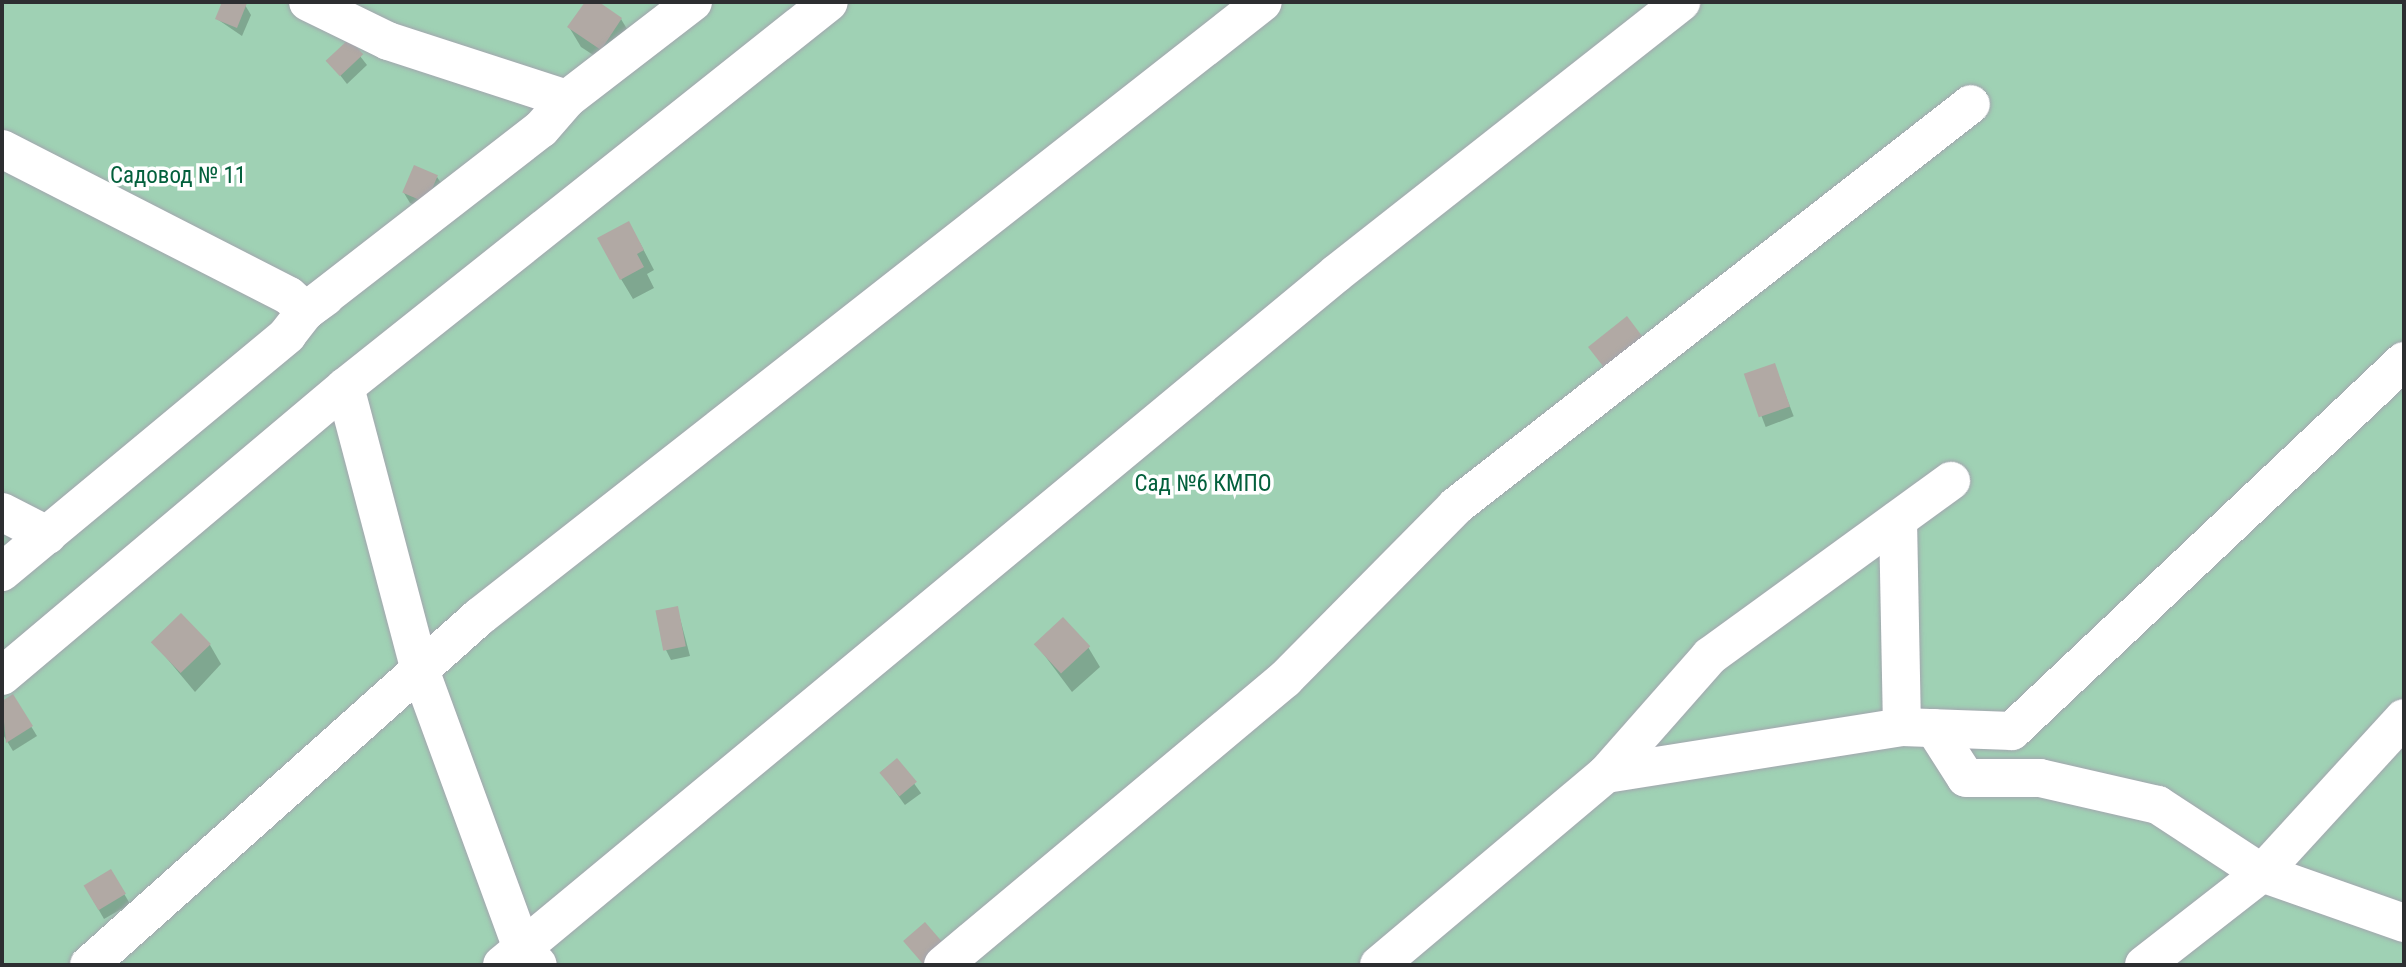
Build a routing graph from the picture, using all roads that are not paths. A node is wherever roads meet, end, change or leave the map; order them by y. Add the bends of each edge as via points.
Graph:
1 (308, 2) edge
2 (693, 2) edge
3 (829, 2) edge
4 (1263, 2) edge
5 (1681, 2) edge
6 (567, 99) junction
7 (1971, 104) dead end
8 (2, 149) edge
9 (306, 312) junction
10 (2404, 360) edge
11 (345, 387) junction
12 (1951, 481) dead end
13 (2, 512) edge
14 (1898, 520) junction
15 (47, 535) junction
16 (2, 572) edge
17 (419, 667) junction
18 (2, 676) edge
19 (2404, 718) edge
20 (1918, 728) junction
21 (1606, 774) junction
22 (2262, 873) junction
23 (2404, 923) edge
24 (521, 959) edge
25 (89, 965) edge
26 (943, 965) edge
27 (1379, 965) edge
28 (2144, 965) edge

1 - 6 lane via 388,41
2 - 6 lane
3 - 11 lane
4 - 17 lane
5 - 24 lane via 1337,273
6 - 9 lane via 541,129
7 - 26 lane via 1456,506 1285,679
8 - 9 lane via 277,289
9 - 15 lane via 288,335
10 - 20 lane via 2012,731
11 - 17 lane
11 - 18 lane
12 - 14 lane
13 - 15 lane
14 - 20 lane
14 - 21 lane via 1710,656
15 - 16 lane
17 - 24 lane
17 - 25 lane
19 - 22 lane
20 - 21 lane
20 - 22 lane via 1966,778 2040,778 2158,805
21 - 27 lane
22 - 23 lane
22 - 28 lane

